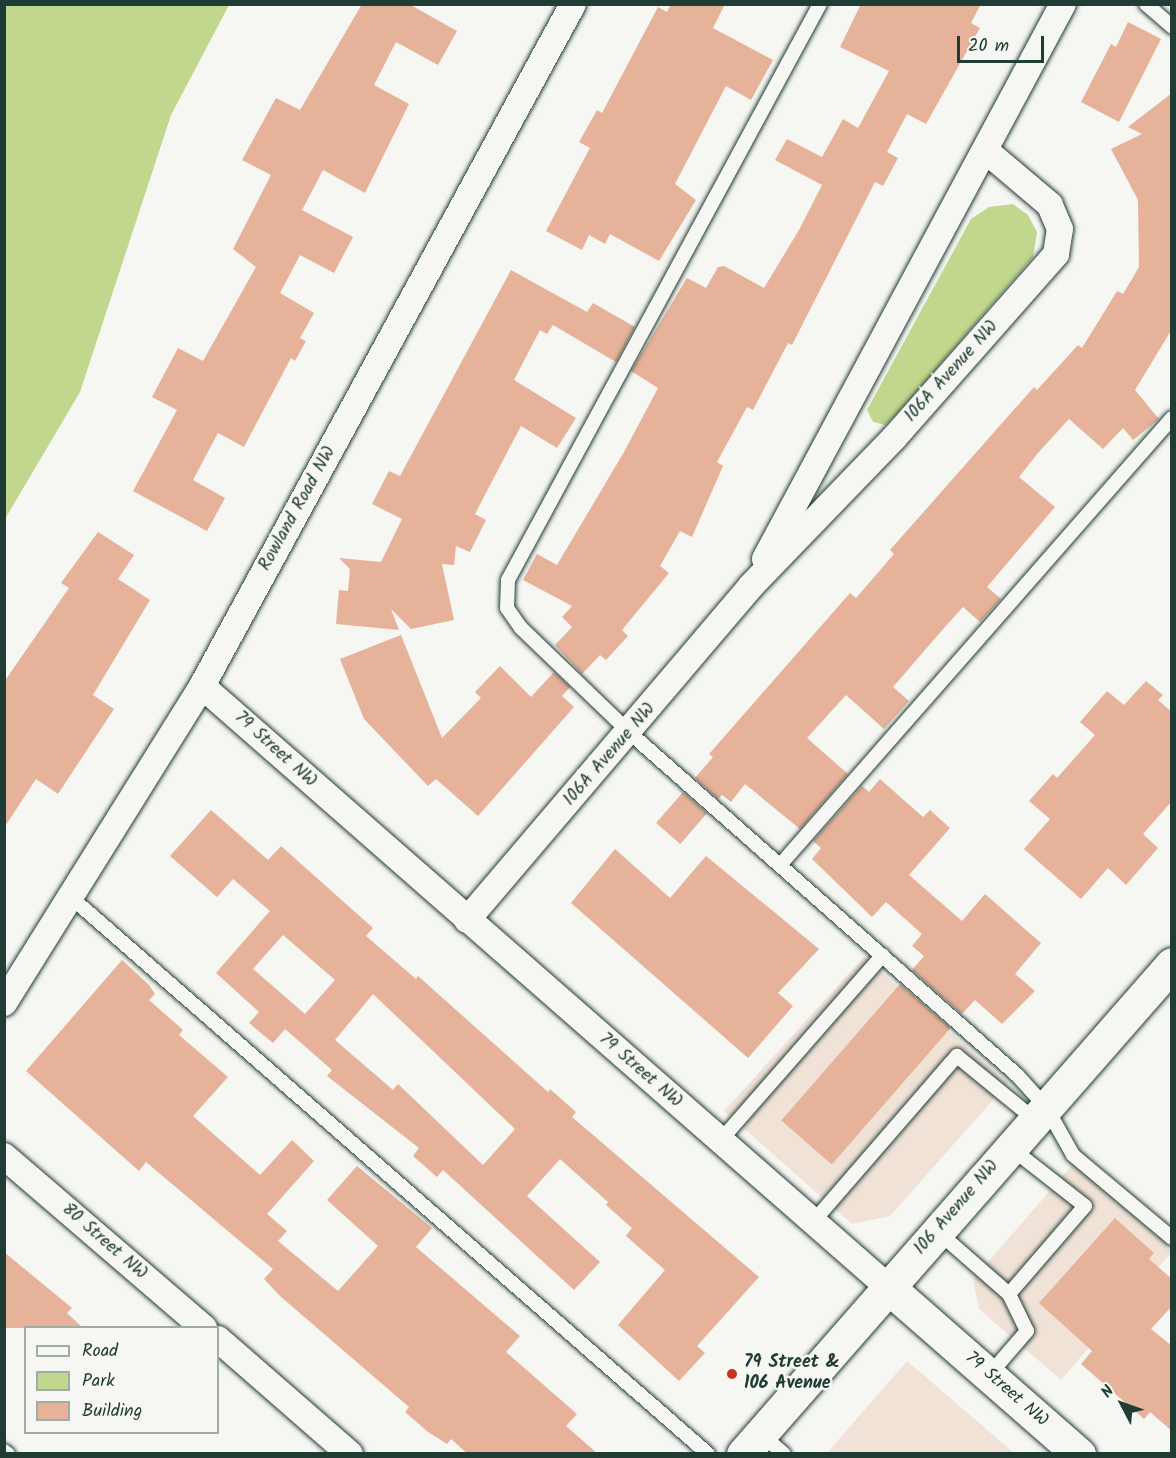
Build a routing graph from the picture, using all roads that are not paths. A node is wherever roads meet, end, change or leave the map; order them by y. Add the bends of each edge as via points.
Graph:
1 (573, 4) edge
2 (820, 4) edge
3 (1063, 4) edge
4 (1146, 4) edge
5 (1172, 27) edge
6 (985, 150) junction
7 (1172, 418) edge
8 (751, 586) junction
9 (202, 686) junction
10 (630, 733) junction
11 (781, 864) junction
12 (73, 899) junction
13 (467, 920) junction
14 (884, 955) junction
15 (1172, 964) edge
16 (4, 1003) edge
17 (973, 1035) junction
18 (957, 1056) junction
19 (1040, 1113) junction
20 (720, 1141) junction
21 (1010, 1147) junction
22 (4, 1156) edge
23 (813, 1222) junction
24 (937, 1231) junction
25 (1172, 1238) edge
26 (888, 1287) junction
27 (1009, 1294) junction
28 (202, 1326) edge
29 (219, 1341) edge
30 (989, 1375) junction
31 (763, 1447) edge
32 (4, 1450) edge
33 (8, 1454) edge
34 (350, 1454) edge
35 (708, 1454) edge
36 (1079, 1454) edge

1 - 9 street, Rowland Road NW
2 - 10 lane via 508,580 507,608 520,628
3 - 6 street, 106A Avenue NW
4 - 5 lane
6 - 8 street, 106A Avenue NW
6 - 8 street, 106A Avenue NW via 1050,205 1060,229 1056,254 894,438
7 - 11 lane
8 - 10 street, 106A Avenue NW
9 - 12 street, Rowland Road NW
9 - 13 street, 79 Street NW
10 - 11 lane
10 - 13 street, 106A Avenue NW
11 - 14 lane
12 - 16 street, Rowland Road NW
12 - 35 lane
13 - 20 street, 79 Street NW
14 - 17 lane
14 - 20 lane
15 - 19 main road, 106 Avenue NW
17 - 18 lane
17 - 19 lane
18 - 19 lane
18 - 23 lane
19 - 21 main road, 106 Avenue NW
19 - 25 lane via 1073,1155
20 - 23 street, 79 Street NW
21 - 24 main road, 106 Avenue NW
21 - 27 lane via 1085,1206
22 - 28 street, 80 Street NW
23 - 26 street, 79 Street NW
24 - 26 main road, 106 Avenue NW
24 - 27 lane
26 - 30 main road, 79 Street NW
26 - 31 main road, 106 Avenue NW
27 - 30 lane via 1027,1331
29 - 34 street
30 - 36 main road, 79 Street NW
32 - 33 lane

